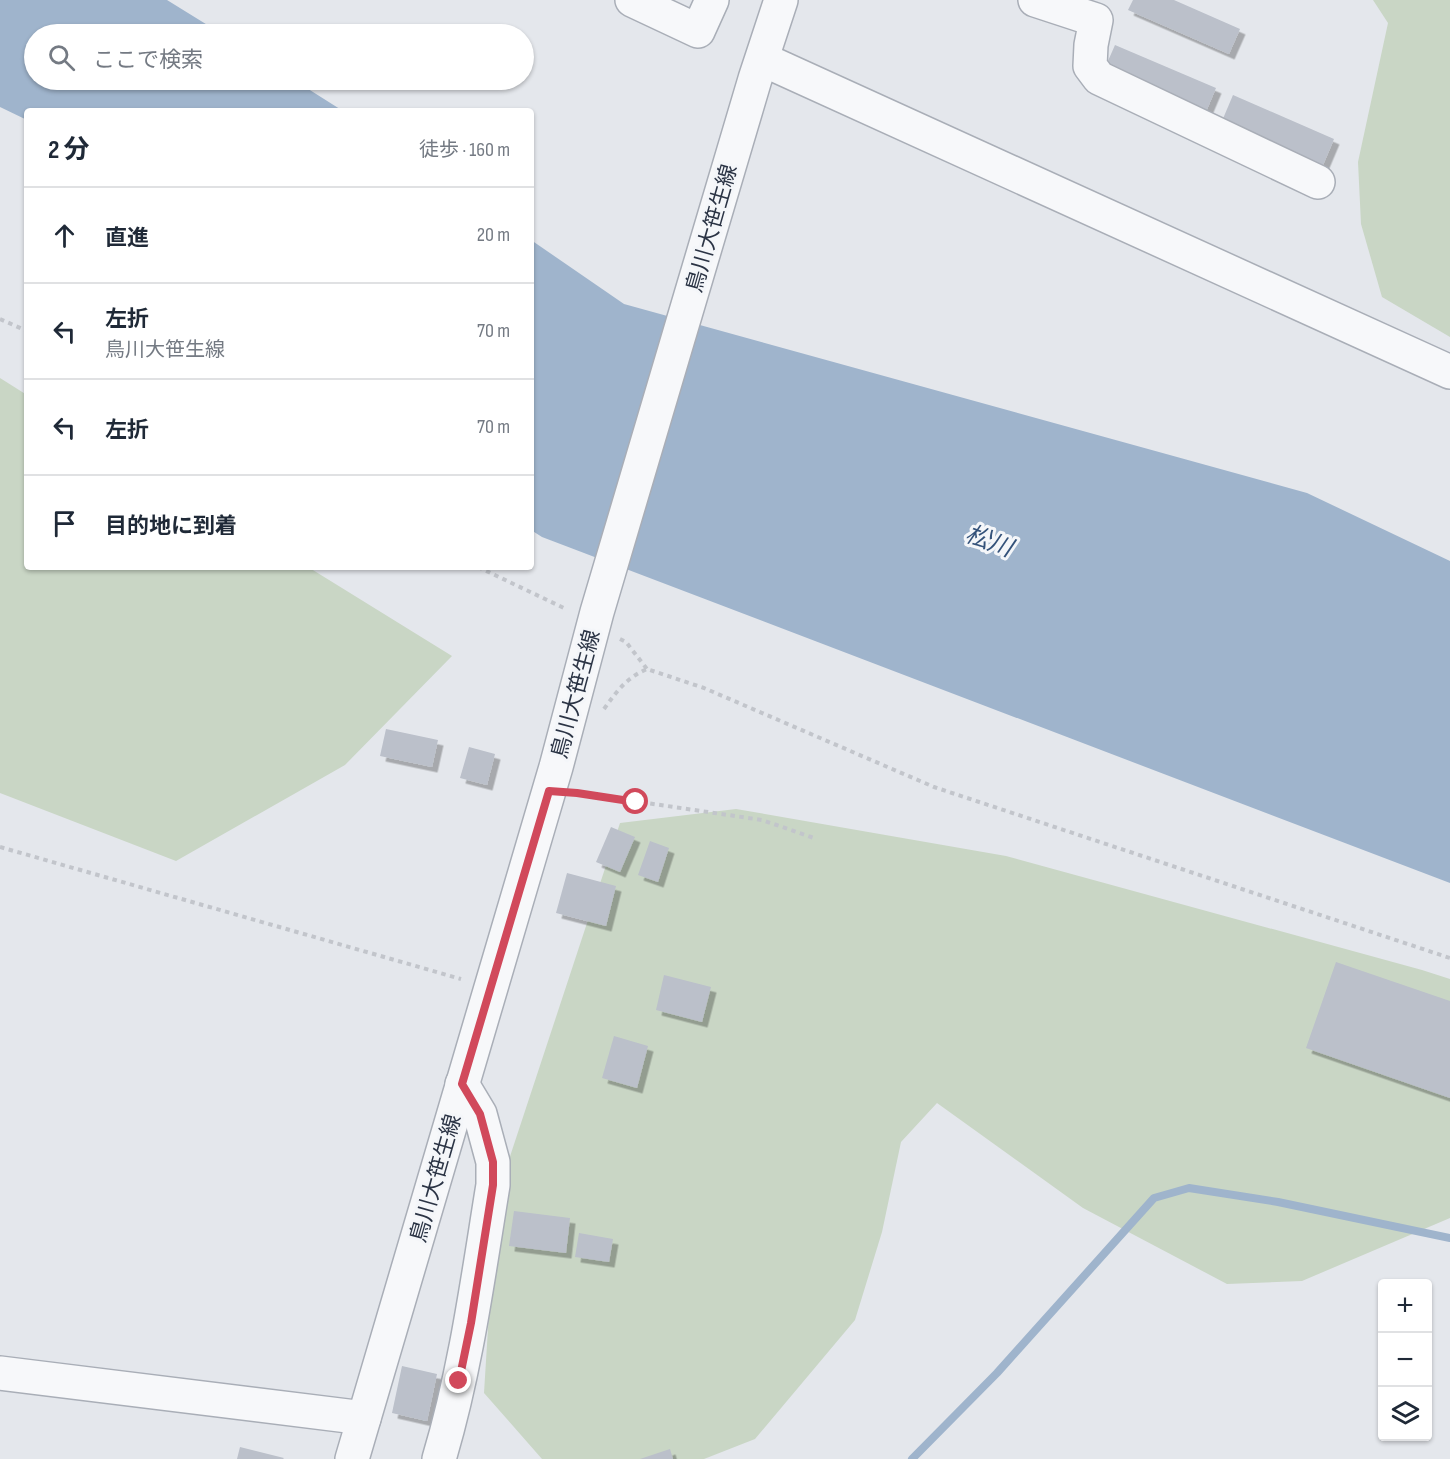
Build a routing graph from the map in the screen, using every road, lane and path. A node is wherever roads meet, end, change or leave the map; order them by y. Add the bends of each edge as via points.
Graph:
1 (632, 0) edge
2 (712, 0) edge
3 (781, 0) edge
4 (1035, 0) edge
5 (1100, 10) edge
6 (765, 72) junction
7 (1318, 182) dead end
8 (0, 319) edge
9 (24, 330) edge
10 (1450, 372) edge
11 (603, 710) dead end
12 (580, 782) dead end
13 (814, 838) dead end
14 (0, 847) edge
15 (1450, 958) edge
16 (491, 988) junction
17 (462, 1084) junction
18 (0, 1373) edge
19 (364, 1418) junction
20 (352, 1459) edge
21 (438, 1459) edge

1 - 2 street via 698,31
3 - 6 street, 鳥川大笹生線
4 - 5 street
5 - 7 street via 1090,66 1099,78
6 - 10 street
6 - 16 street, 鳥川大笹生線 via 597,612
8 - 9 path
11 - 15 path via 633,675 647,669 704,688 933,787
12 - 13 path via 577,793 762,820
14 - 16 path
16 - 17 street, 鳥川大笹生線
17 - 19 street, 鳥川大笹生線
17 - 21 street via 480,1114 493,1162 493,1185 471,1323
18 - 19 street
19 - 20 street, 鳥川大笹生線

